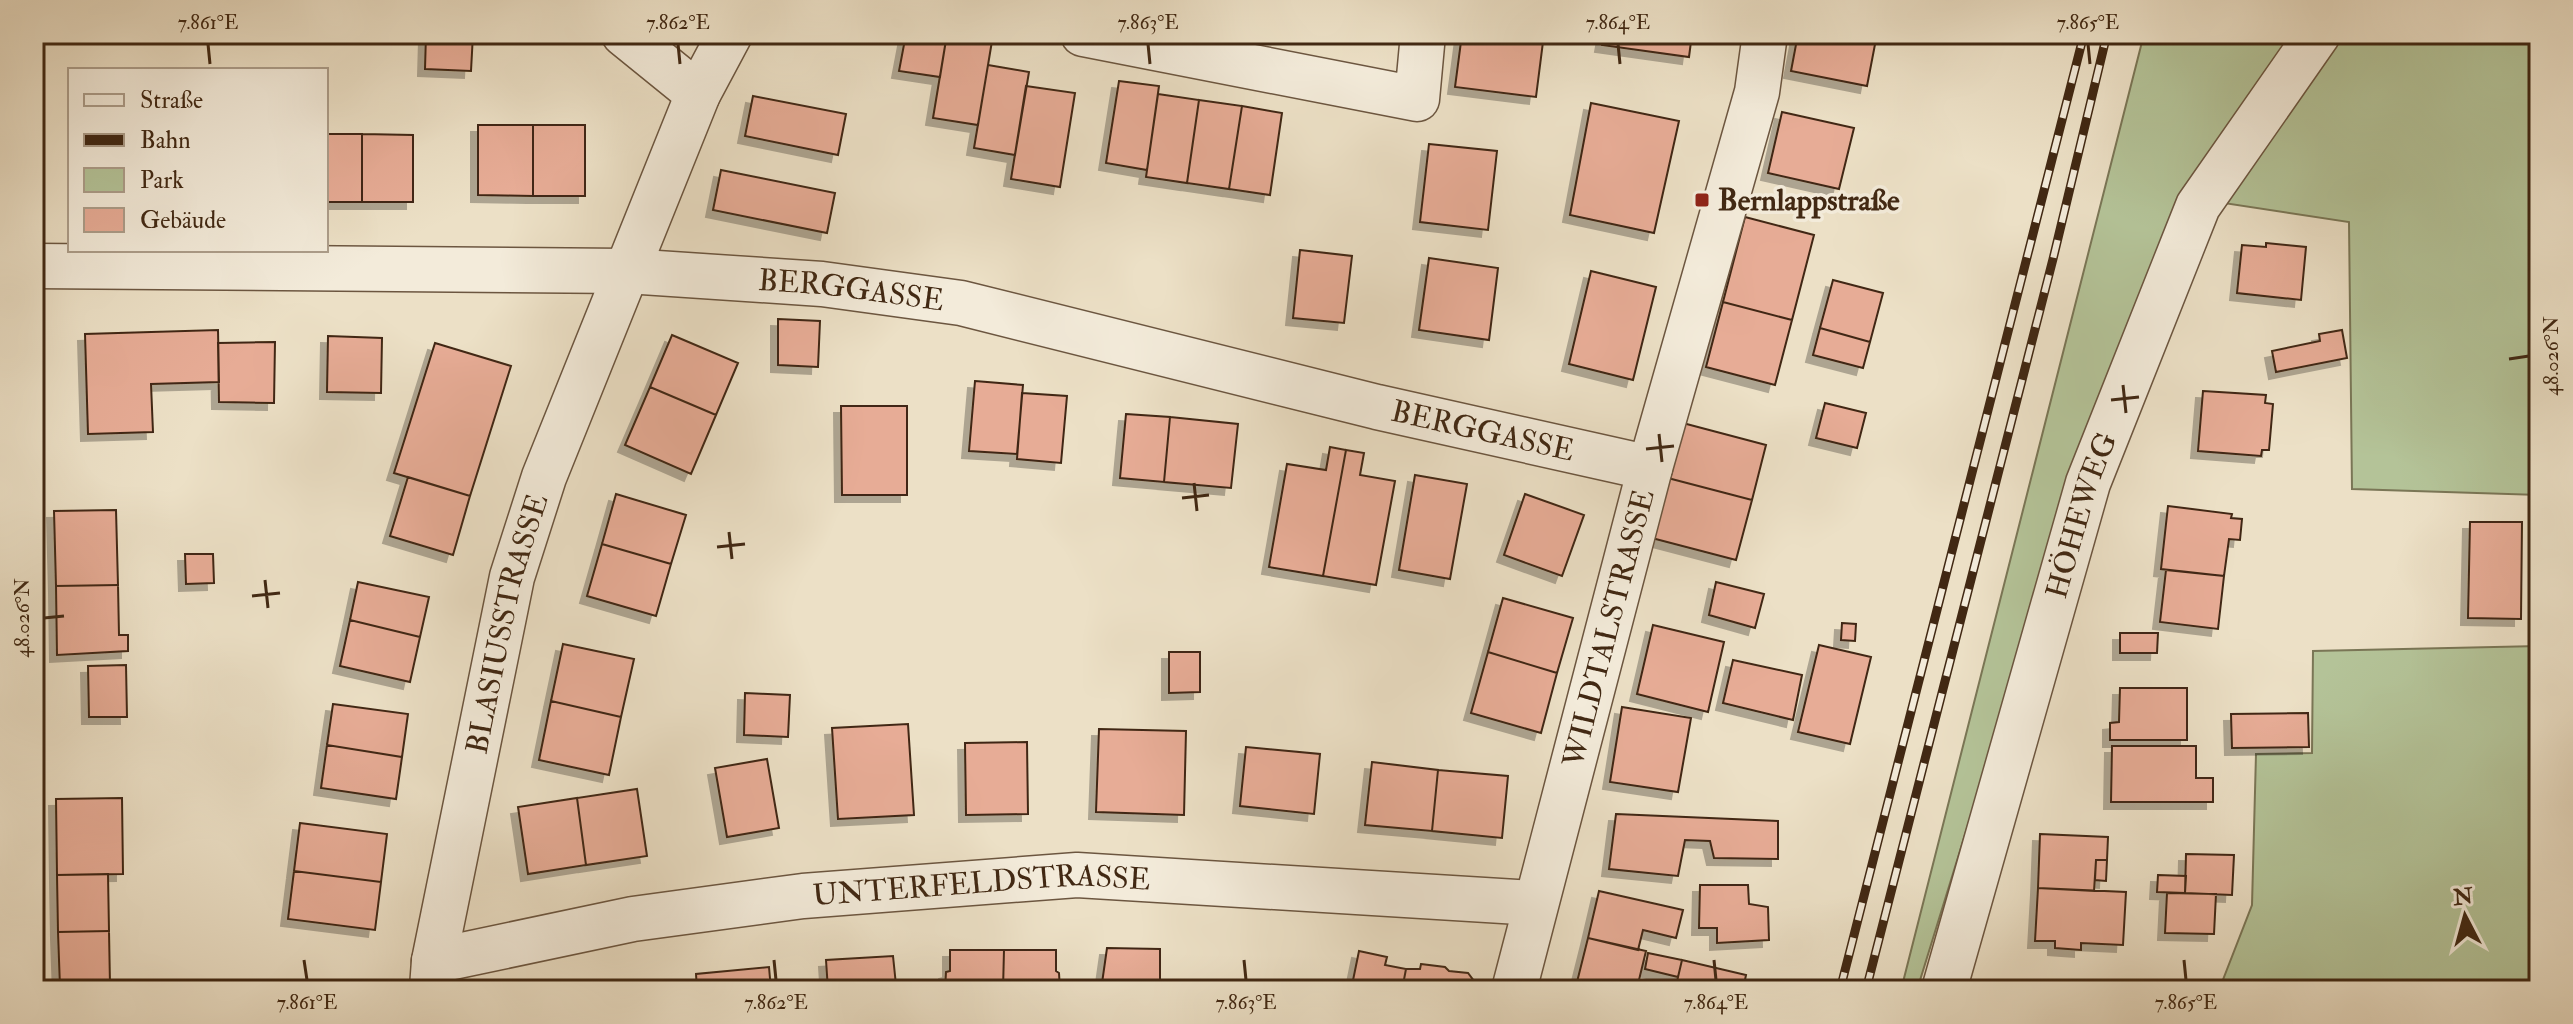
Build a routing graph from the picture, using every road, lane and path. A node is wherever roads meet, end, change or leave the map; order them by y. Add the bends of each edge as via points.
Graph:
1 (624, 34) edge
2 (730, 34) edge
3 (1083, 34) edge
4 (1423, 34) edge
5 (1765, 34) edge
6 (2318, 34) edge
7 (698, 94) junction
8 (34, 266) edge
9 (627, 271) junction
10 (1650, 468) junction
11 (1535, 903) junction
12 (433, 976) edge
13 (1514, 990) edge
14 (1944, 990) edge

1 - 7 street
2 - 7 street, BLASIUSSTRASSE
3 - 4 street via 1417,99
5 - 10 street, WILDTALSTRASSE via 1757,92
6 - 14 street, HÖHEWEG via 2198,206 2088,483
7 - 9 street, BLASIUSSTRASSE
8 - 9 street, BERGGASSE
9 - 10 street, BERGGASSE via 822,284 961,303 1377,407
9 - 12 street, BLASIUSSTRASSE via 544,477 512,577
10 - 11 street, WILDTALSTRASSE
11 - 12 street, UNTERFELDSTRASSE via 1077,875 803,896 664,914
11 - 13 street, WILDTALSTRASSE

